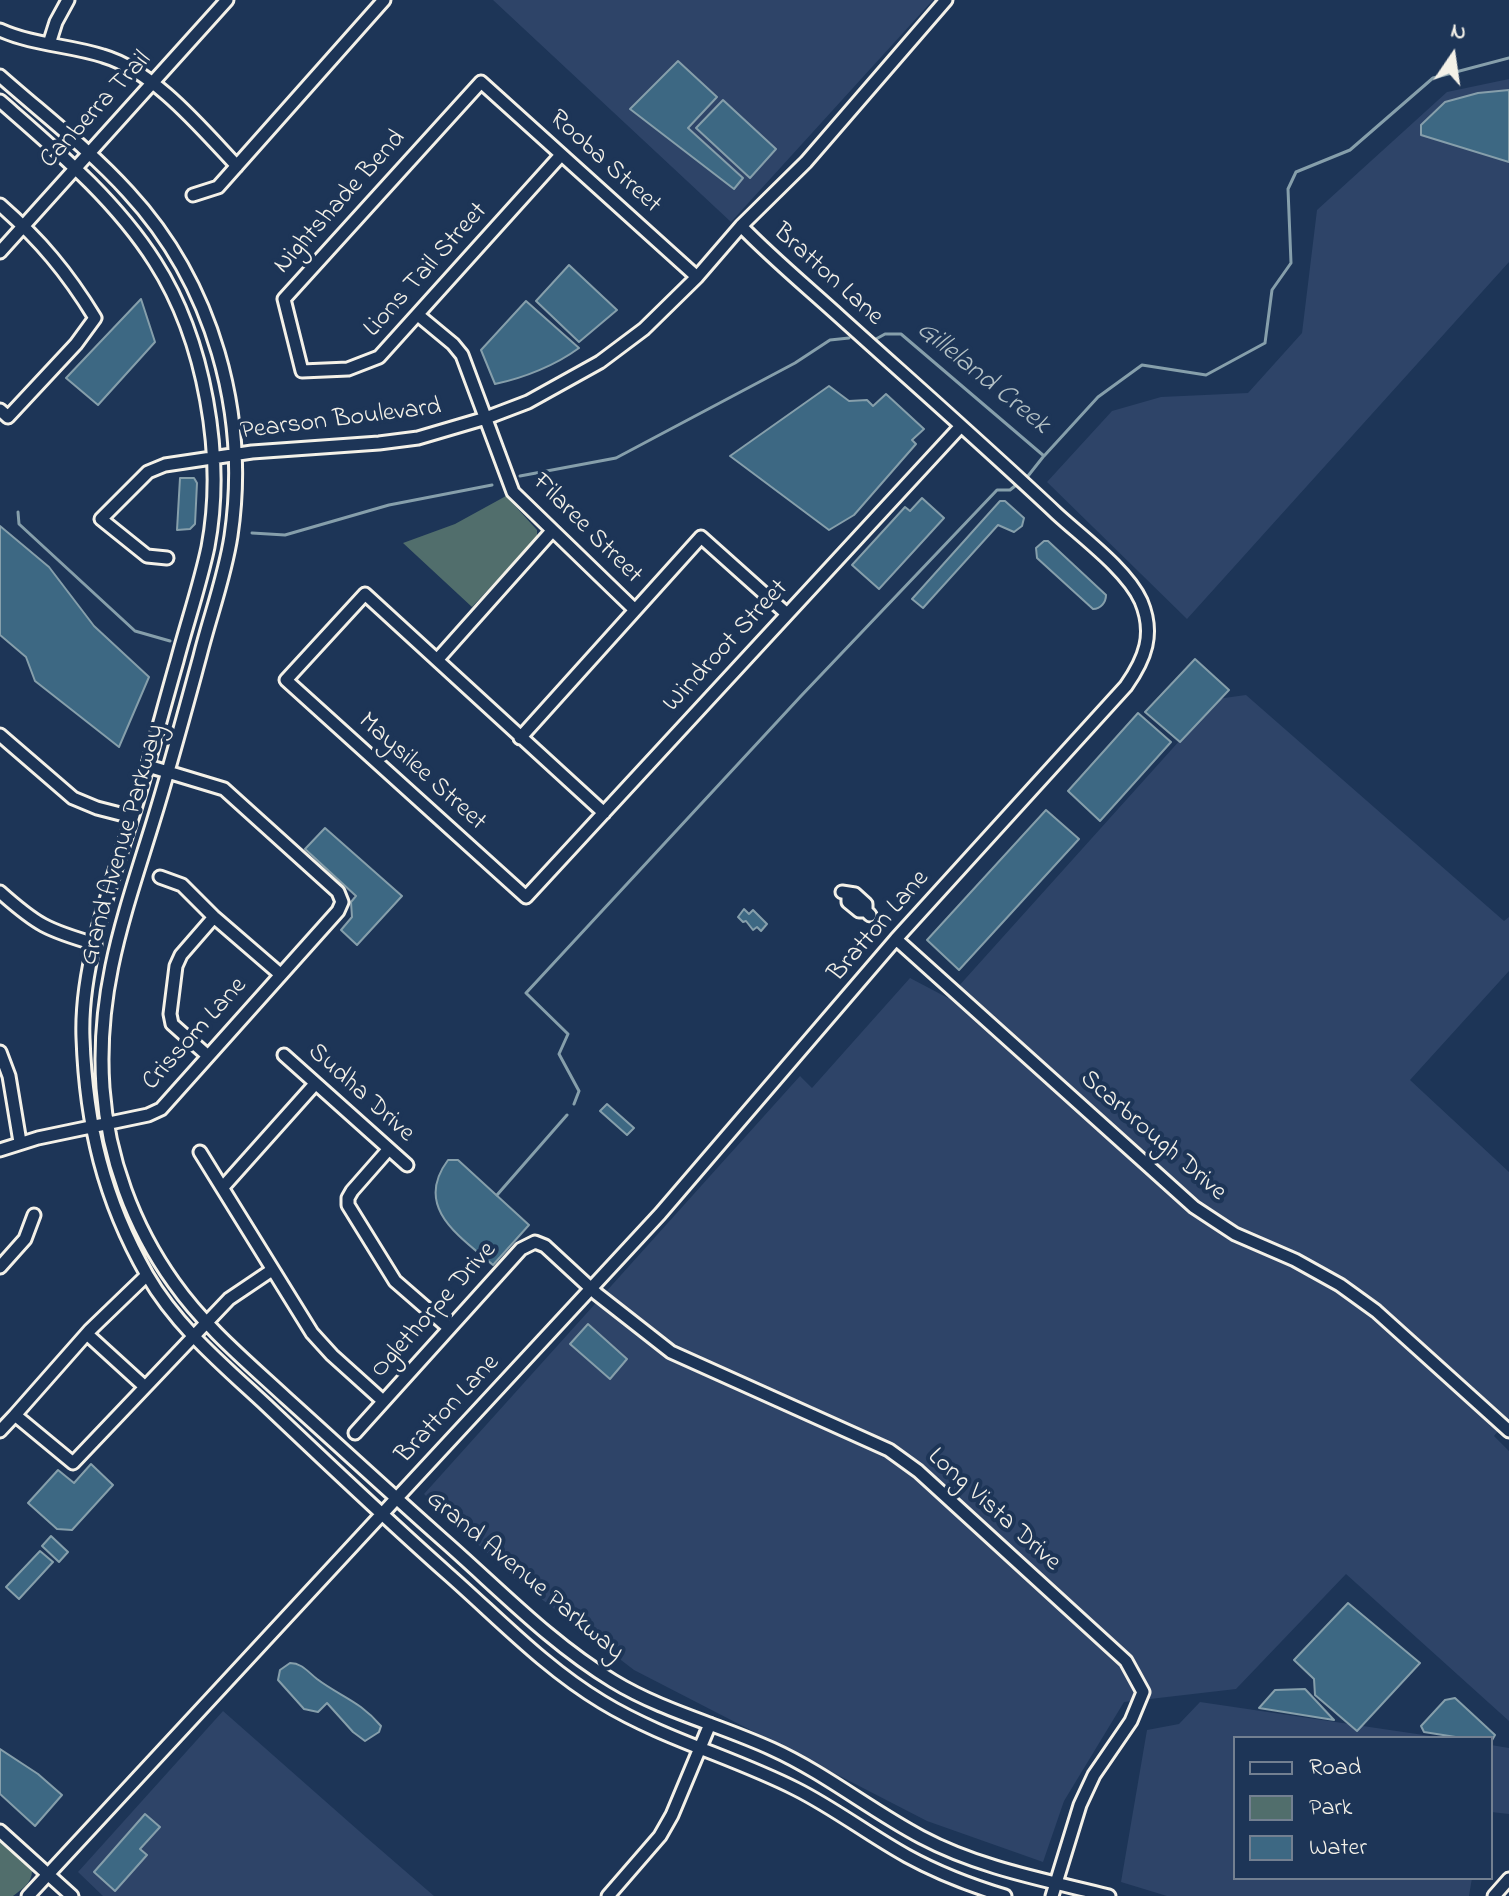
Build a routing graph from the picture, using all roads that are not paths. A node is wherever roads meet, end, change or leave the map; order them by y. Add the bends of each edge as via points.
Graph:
1 (68, 0) edge
2 (227, 0) edge
3 (384, 0) edge
4 (946, 0) edge
5 (0, 30) edge
6 (49, 44) junction
7 (0, 76) edge
8 (481, 82) joint
9 (151, 83) junction
10 (0, 101) edge
11 (89, 154) junction
12 (561, 155) junction
13 (237, 166) junction
14 (75, 167) junction
15 (193, 195) dead end
16 (0, 205) edge
17 (23, 225) junction
18 (741, 226) junction
19 (0, 252) edge
20 (697, 277) junction
21 (418, 315) junction
22 (302, 371) joint
23 (4, 413) edge
24 (486, 418) junction
25 (961, 426) junction
26 (237, 456) junction
27 (213, 460) junction
28 (552, 531) junction
29 (167, 558) dead end
30 (635, 610) junction
31 (787, 614) junction
32 (437, 660) junction
33 (0, 735) edge
34 (520, 738) junction
35 (148, 766) junction
36 (169, 771) junction
37 (604, 813) junction
38 (132, 817) junction
39 (160, 877) dead end
40 (0, 892) edge
41 (845, 893) dead end
42 (526, 897) joint
43 (868, 913) dead end
44 (214, 917) junction
45 (896, 939) junction
46 (95, 944) junction
47 (280, 974) junction
48 (0, 1052) edge
49 (284, 1055) dead end
50 (208, 1056) junction
51 (315, 1084) junction
52 (108, 1124) junction
53 (92, 1127) junction
54 (20, 1142) junction
55 (0, 1150) edge
56 (388, 1150) junction
57 (200, 1152) dead end
58 (407, 1165) dead end
59 (223, 1187) junction
60 (34, 1215) dead end
61 (0, 1267) edge
62 (272, 1270) junction
63 (147, 1275) junction
64 (591, 1289) junction
65 (206, 1324) junction
66 (449, 1328) junction
67 (87, 1334) junction
68 (192, 1335) junction
69 (144, 1386) junction
70 (383, 1401) junction
71 (15, 1415) junction
72 (0, 1431) edge
73 (1509, 1431) edge
74 (355, 1433) dead end
75 (396, 1498) junction
76 (381, 1514) junction
77 (710, 1724) junction
78 (700, 1748) junction
79 (0, 1831) edge
80 (49, 1876) junction
81 (1509, 1879) edge
82 (1056, 1883) junction
83 (28, 1896) edge
84 (72, 1896) edge
85 (608, 1896) edge
86 (1005, 1896) edge
87 (1052, 1896) edge
88 (1109, 1896) edge
89 (1494, 1896) edge

1 - 6 street
2 - 9 street, Canberra Trail
3 - 13 street
4 - 18 street, Bratton Lane via 806,162
5 - 6 street
6 - 9 street via 116,60
7 - 11 street, Grand Avenue Parkway
8 - 12 street, Rooba Street
8 - 22 street, Nightshade Bend via 284,299
9 - 11 street, Canberra Trail
9 - 13 street
10 - 14 street, Grand Avenue Parkway
11 - 14 street, Canberra Trail
11 - 26 street, Grand Avenue Parkway via 130,194 177,257 203,305 221,359
12 - 20 street, Rooba Street
12 - 21 street, Lions Tail Street
13 - 15 street via 218,187
14 - 17 street, Canberra Trail
14 - 27 street, Grand Avenue Parkway via 156,264 184,319 201,377
16 - 17 street
17 - 19 street, Canberra Trail
17 - 23 street via 68,275 95,318 76,344
18 - 20 street, Pearson Boulevard
18 - 25 street, Bratton Lane
20 - 24 street, Pearson Boulevard via 644,329 600,362
21 - 22 street, Lions Tail Street via 379,357 365,364
21 - 24 street, Filaree Street via 462,355
24 - 26 street, Pearson Boulevard via 418,438
24 - 28 street, Filaree Street via 513,492
25 - 31 street, Windroot Street
25 - 45 street, Bratton Lane via 1124,578 1139,597 1149,632 1143,659 1126,686
26 - 27 street, Pearson Boulevard
26 - 36 street, Grand Avenue Parkway via 230,541
27 - 29 street, Pearson Boulevard via 148,472 101,519 147,556
27 - 35 street, Grand Avenue Parkway via 207,548
28 - 30 street, Filaree Street
28 - 32 street
30 - 31 street via 701,537
30 - 34 street
31 - 37 street, Windroot Street
32 - 34 street
32 - 42 street, Maysilee Street via 365,594 286,680
33 - 38 street via 73,798
34 - 37 street
35 - 36 street
35 - 38 street, Grand Avenue Parkway
36 - 47 street, Crissom Lane via 224,789 338,892 338,911
36 - 52 street, Grand Avenue Parkway via 108,974 102,1039
37 - 42 street, Windroot Street
38 - 46 street, Grand Avenue Parkway
39 - 44 street via 182,885
40 - 46 street via 52,932
41 - 43 street via 855,894
44 - 47 street
44 - 50 street via 176,966 170,1014 172,1024
45 - 64 street, Bratton Lane
45 - 73 street, Scarbrough Drive via 1194,1207 1235,1234 1340,1285
46 - 53 street, Grand Avenue Parkway via 83,1034
47 - 50 street, Crissom Lane
48 - 54 street
49 - 51 street, Sudha Drive
50 - 52 street, Crissom Lane via 161,1109
51 - 56 street, Sudha Drive
51 - 59 street
52 - 53 street, Crissom Lane
52 - 65 street, Grand Avenue Parkway via 140,1226
53 - 54 street, Crissom Lane
53 - 63 street, Grand Avenue Parkway via 107,1192
54 - 55 street, Crissom Lane
56 - 58 street, Sudha Drive
56 - 66 street via 352,1191 348,1205 395,1281
57 - 59 street
59 - 62 street
60 - 61 street via 25,1239
62 - 65 street via 229,1299
62 - 70 street via 312,1333
63 - 67 street
63 - 68 street, Grand Avenue Parkway
64 - 66 street, Oglethorpe Drive via 535,1242 521,1249
64 - 75 street, Bratton Lane
64 - 82 street, Long Vista Drive via 671,1352 889,1450 1126,1661 1143,1692 1080,1805
65 - 68 street
65 - 75 street, Grand Avenue Parkway
66 - 70 street, Oglethorpe Drive
67 - 69 street
67 - 71 street
68 - 69 street
68 - 76 street, Grand Avenue Parkway
69 - 71 street via 73,1463
70 - 74 street, Oglethorpe Drive
71 - 72 street
75 - 76 street, Bratton Lane
75 - 77 street, Grand Avenue Parkway via 582,1659 636,1694
76 - 78 street, Grand Avenue Parkway via 570,1682 607,1706
76 - 80 street, Bratton Lane
77 - 78 street
77 - 82 street, Grand Avenue Parkway via 794,1760 952,1852
78 - 85 street via 660,1836
78 - 86 street, Grand Avenue Parkway via 804,1793 909,1857
79 - 80 street
80 - 83 street, Bratton Lane
80 - 84 street
81 - 89 street
82 - 87 street, Long Vista Drive
82 - 88 street, Grand Avenue Parkway

